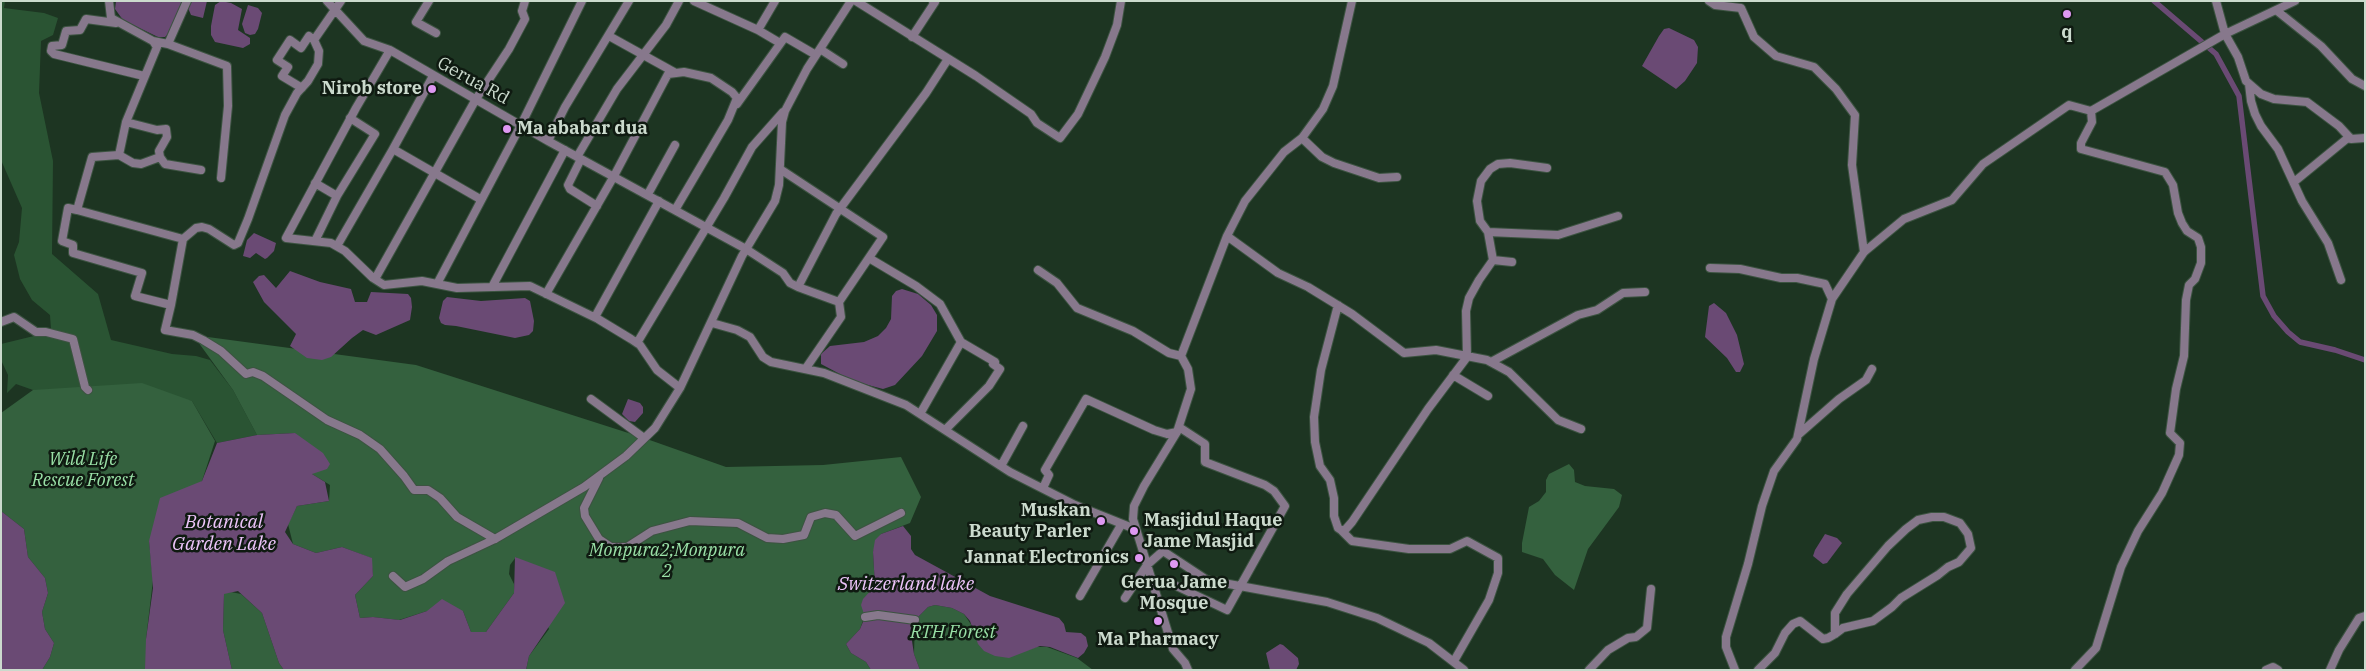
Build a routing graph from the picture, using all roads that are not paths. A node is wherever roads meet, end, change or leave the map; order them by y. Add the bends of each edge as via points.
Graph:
1 (109, 1) edge
2 (187, 1) edge
3 (327, 1) edge
4 (341, 1) edge
5 (429, 1) edge
6 (525, 1) edge
7 (582, 1) edge
8 (679, 1) edge
9 (694, 1) edge
10 (776, 1) edge
11 (851, 1) edge
12 (856, 1) edge
13 (933, 1) edge
14 (1121, 1) edge
15 (1352, 1) edge
16 (1709, 1) edge
17 (2216, 1) edge
18 (2295, 1) edge
19 (626, 2) edge
20 (336, 8) junction
21 (2276, 10) junction
22 (118, 23) junction
23 (758, 30) junction
24 (436, 33) dead end
25 (2225, 34) junction
26 (609, 36) junction
27 (912, 37) junction
28 (314, 40) junction
29 (153, 41) junction
30 (780, 43) junction
31 (168, 44) junction
32 (390, 50) junction
33 (818, 52) junction
34 (643, 56) junction
35 (948, 59) junction
36 (843, 64) dead end
37 (674, 72) junction
38 (144, 76) junction
39 (433, 76) junction
40 (2249, 84) junction
41 (2365, 86) edge
42 (302, 88) junction
43 (476, 99) junction
44 (735, 106) junction
45 (785, 110) junction
46 (2091, 112) junction
47 (350, 118) junction
48 (126, 122) junction
49 (521, 125) junction
50 (2349, 136) junction
51 (1302, 138) junction
52 (2365, 138) edge
53 (548, 141) junction
54 (675, 145) dead end
55 (393, 149) junction
56 (565, 150) junction
57 (118, 155) junction
58 (160, 157) junction
59 (579, 158) junction
60 (780, 168) junction
61 (1547, 168) dead end
62 (201, 170) dead end
63 (434, 174) junction
64 (614, 176) junction
65 (1397, 177) dead end
66 (221, 178) dead end
67 (2294, 182) junction
68 (315, 183) junction
69 (648, 194) junction
70 (337, 196) junction
71 (480, 199) junction
72 (659, 201) junction
73 (597, 206) junction
74 (840, 208) junction
75 (77, 210) junction
76 (674, 210) junction
77 (1618, 216) dead end
78 (706, 228) junction
79 (1488, 232) junction
80 (1227, 236) junction
81 (183, 239) junction
82 (315, 241) junction
83 (337, 246) junction
84 (746, 249) junction
85 (1864, 252) junction
86 (869, 258) junction
87 (1493, 260) junction
88 (1512, 262) dead end
89 (1710, 268) dead end
90 (1038, 270) dead end
91 (375, 279) junction
92 (2340, 280) dead end
93 (437, 284) junction
94 (492, 287) junction
95 (798, 287) junction
96 (1645, 292) dead end
97 (546, 294) junction
98 (1832, 299) junction
99 (839, 302) junction
100 (170, 305) junction
101 (1338, 305) junction
102 (594, 317) junction
103 (1, 322) edge
104 (712, 323) junction
105 (961, 342) junction
106 (637, 343) junction
107 (1181, 356) junction
108 (1467, 357) junction
109 (1491, 362) junction
110 (806, 368) junction
111 (1872, 369) dead end
112 (1453, 375) junction
113 (680, 388) junction
114 (88, 390) dead end
115 (1488, 396) dead end
116 (591, 398) dead end
117 (920, 414) junction
118 (1023, 426) dead end
119 (1581, 429) dead end
120 (945, 430) junction
121 (1178, 430) junction
122 (1798, 435) junction
123 (644, 438) junction
124 (1001, 466) junction
125 (601, 474) junction
126 (1043, 488) junction
127 (901, 513) dead end
128 (1121, 525) junction
129 (1135, 529) junction
130 (1340, 530) junction
131 (495, 539) junction
132 (1147, 565) junction
133 (393, 576) dead end
134 (1152, 581) junction
135 (1241, 586) junction
136 (1651, 589) dead end
137 (1080, 596) dead end
138 (1125, 598) dead end
139 (2365, 616) edge
140 (865, 617) dead end
141 (915, 620) dead end
142 (1835, 634) junction
143 (1454, 661) junction
144 (1188, 670) edge
145 (1464, 670) edge
146 (1589, 670) edge
147 (1735, 670) edge
148 (1758, 670) edge
149 (2075, 670) edge
150 (2266, 670) edge
151 (2278, 670) edge
152 (2330, 670) edge

1 - 22 street via 111,18
2 - 31 street
3 - 20 street, Gerua Rd
4 - 20 street
5 - 24 street via 416,22
6 - 43 street via 522,11 525,19
7 - 49 street
8 - 34 street
9 - 23 street
10 - 23 street
11 - 33 street
12 - 27 street
13 - 27 street
14 - 35 street via 1117,25 1105,58 1078,114 1060,138 1037,123 1031,114
15 - 51 street via 1330,94
16 - 85 street via 1715,5 1741,8 1754,37 1776,56 1814,67 1855,115 1852,165
17 - 25 street
18 - 21 street
19 - 26 street
20 - 28 street
20 - 32 street, Gerua Rd via 364,41
21 - 25 street
21 - 41 street
22 - 29 street
22 - 38 street via 86,19 80,30 66,31 62,45 52,46 51,50 54,54
23 - 30 street
25 - 40 street
25 - 46 street
26 - 34 street
26 - 53 street
27 - 35 street
28 - 42 street via 318,64
28 - 42 street via 309,36 301,48 290,40 277,60 288,67 282,76
29 - 31 street
29 - 38 street via 156,47
30 - 33 street via 785,37
30 - 44 street
31 - 66 street via 227,66 228,106
32 - 39 street, Gerua Rd
32 - 47 street
33 - 36 street
33 - 45 street
34 - 37 street
34 - 59 street via 617,89
35 - 74 street
37 - 44 street via 712,78 737,98
37 - 64 street via 668,74
38 - 48 street
39 - 43 street, Gerua Rd
39 - 55 street
40 - 50 street via 2274,99 2307,102
40 - 67 street via 2251,101 2261,126 2278,149
42 - 81 street via 286,115 238,243 234,245 202,227
43 - 49 street, Gerua Rd
43 - 63 street
44 - 76 street
45 - 60 street
45 - 78 street via 752,147
46 - 85 street via 2069,105 1983,164 1952,200 1904,219
46 - 149 street via 2092,122 2081,149 2165,172 2173,185 2182,223 2198,238 2201,262 2195,279 2189,285 2186,300 2184,356 2170,433 2180,443 2179,455 2121,568 2096,648
47 - 68 street
47 - 70 street via 375,134
48 - 57 street
48 - 58 street via 157,130 166,129 167,137 159,151
49 - 53 street, Gerua Rd
49 - 71 street
50 - 52 street via 2351,139
50 - 67 street
51 - 65 street via 1322,157 1334,163 1379,178
51 - 80 street via 1284,152 1245,201
53 - 56 street, Gerua Rd
54 - 69 street
55 - 63 street
55 - 83 street
56 - 59 street, Gerua Rd
56 - 94 street
57 - 58 street via 142,164
57 - 75 street via 92,158
58 - 62 street via 165,164
59 - 64 street, Gerua Rd
59 - 73 street via 568,185
60 - 74 street
60 - 84 street via 775,201
61 - 79 street via 1510,163 1490,169 1482,181 1477,201 1480,221
63 - 71 street
63 - 91 street
64 - 69 street, Gerua Rd
64 - 73 street
67 - 92 street via 2328,243
68 - 70 street
68 - 82 street via 286,238
69 - 72 street, Gerua Rd
70 - 82 street
71 - 93 street
72 - 76 street, Gerua Rd
72 - 102 street
73 - 97 street
74 - 86 street via 883,237
74 - 95 street
75 - 81 street
75 - 100 street via 68,208 62,241 72,245 73,252 142,273 135,296
76 - 78 street, Gerua Rd
77 - 79 street via 1558,235
78 - 84 street, Gerua Rd
78 - 106 street
79 - 87 street
80 - 101 street via 1278,273
80 - 107 street
81 - 100 street
82 - 83 street
83 - 91 street
84 - 95 street, Gerua Rd
84 - 104 street
85 - 98 street
86 - 99 street
86 - 105 street via 940,304
87 - 88 street
87 - 108 street via 1469,298 1465,327
89 - 98 street via 1740,269 1825,284
90 - 107 street via 1058,283 1076,308 1133,331 1169,353
91 - 93 street via 384,285
93 - 94 street via 457,288
94 - 97 street via 530,286
95 - 99 street
96 - 109 street via 1623,294
97 - 102 street
98 - 122 street via 1814,359
99 - 110 street via 841,317
100 - 131 street via 165,330 203,340 221,351 246,374 253,372 263,376 327,420 360,435 380,449 414,490 428,490 440,498 457,518
101 - 108 street via 1404,354 1436,350
101 - 130 street via 1321,370 1314,417 1320,466 1330,480 1334,516
102 - 106 street
103 - 114 street via 14,317 36,332 72,339
104 - 110 street via 750,337 763,357 771,362
104 - 113 street
105 - 117 street
105 - 120 street via 995,362 993,364 1000,369 989,386
106 - 113 street via 657,370
107 - 121 street via 1188,369 1191,389
108 - 109 street
108 - 112 street
109 - 119 street via 1509,372 1558,420
110 - 117 street via 906,405
111 - 122 street via 1866,380
112 - 115 street
112 - 130 street via 1352,522 1345,530
113 - 123 street via 666,413
116 - 123 street
117 - 120 street
118 - 124 street
120 - 124 street
121 - 126 street via 1167,434 1154,430 1086,399 1045,470 1049,474
121 - 129 street via 1134,506
121 - 135 street via 1205,444 1205,462 1266,485 1274,490 1284,506
122 - 147 street via 1774,471 1754,531 1748,564 1726,637 1726,647
123 - 125 street
124 - 126 street
125 - 127 street via 584,508 585,516 605,545 611,547 627,547 652,531 690,521 738,523 767,538 782,539 804,535 811,517 826,513 836,515 855,536
125 - 131 street
126 - 128 street
128 - 129 street
128 - 137 street
129 - 132 street
130 - 143 street via 1352,541 1409,549 1450,549 1467,541 1498,558 1498,573 1489,600
131 - 133 street via 404,587
132 - 134 street
132 - 135 street via 1163,551 1207,580
132 - 138 street
134 - 135 street via 1170,583 1227,610
134 - 144 street via 1173,649
135 - 143 street via 1327,602 1377,618 1429,643
136 - 146 street via 1647,628 1608,650
139 - 152 street via 2359,618
140 - 141 street via 878,615
142 - 142 street via 1843,628 1873,621 1901,598 1959,562 1971,548 1968,534 1960,523 1944,517 1932,517 1918,520 1906,529 1847,594 1835,613
142 - 148 street via 1823,639 1800,620 1793,624 1775,653
143 - 145 street
150 - 151 street via 2273,667

